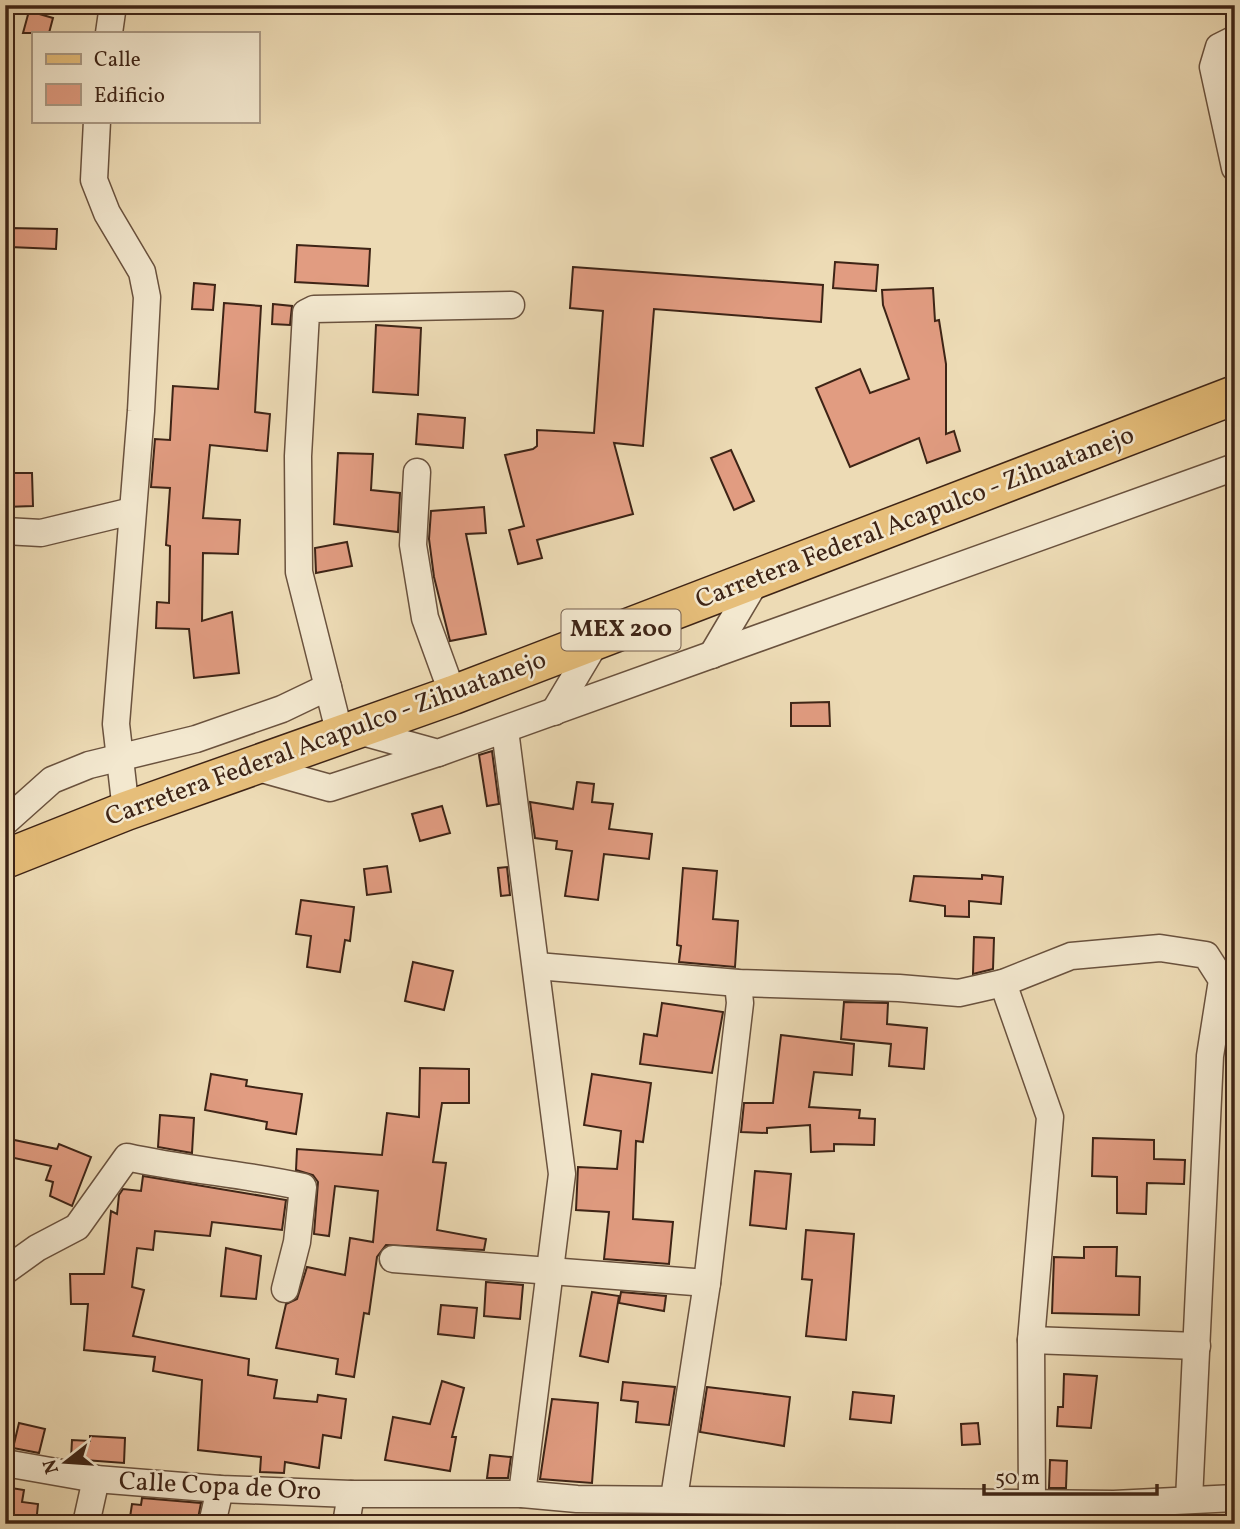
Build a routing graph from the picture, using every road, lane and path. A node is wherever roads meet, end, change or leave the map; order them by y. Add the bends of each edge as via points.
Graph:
1 (113, 5) edge
2 (109, 32) edge
3 (1235, 39) edge
4 (97, 122) edge
5 (1235, 168) edge
6 (511, 305) dead end
7 (1235, 395) edge
8 (1235, 467) edge
9 (416, 472) dead end
10 (132, 511) junction
11 (5, 531) edge
12 (757, 579) junction
13 (597, 640) junction
14 (712, 655) junction
15 (328, 687) junction
16 (453, 695) junction
17 (554, 712) junction
18 (505, 730) junction
19 (347, 733) junction
20 (438, 753) junction
21 (121, 757) junction
22 (251, 766) junction
23 (125, 811) junction
24 (5, 822) edge
25 (5, 859) edge
26 (537, 966) junction
27 (738, 983) junction
28 (1003, 983) junction
29 (393, 1259) dead end
30 (5, 1271) edge
31 (550, 1272) junction
32 (707, 1283) junction
33 (285, 1289) dead end
34 (1031, 1340) junction
35 (1196, 1346) junction
36 (5, 1463) edge
37 (96, 1479) junction
38 (220, 1489) junction
39 (351, 1494) junction
40 (523, 1494) junction
41 (674, 1498) junction
42 (1235, 1498) edge
43 (1189, 1500) junction
44 (1032, 1503) junction
45 (576, 1511) edge
46 (912, 1514) edge
47 (1114, 1514) edge
48 (86, 1524) edge
49 (212, 1524) edge
50 (346, 1524) edge

1 - 2 street
3 - 5 street via 1219,47 1213,67
4 - 10 street via 94,180 107,213 142,272 147,297
6 - 15 street via 314,309 306,313 298,456 299,572
7 - 12 main road, Carretera Federal Acapulco - Zihuatanejo / MEX 200
8 - 14 street
9 - 16 street via 413,545 425,618
10 - 11 street via 41,533
10 - 21 street via 116,724
12 - 13 main road, Carretera Federal Acapulco - Zihuatanejo / MEX 200
12 - 14 street
13 - 16 main road, Carretera Federal Acapulco - Zihuatanejo / MEX 200
13 - 17 street
14 - 17 street
15 - 19 street
15 - 21 street via 282,709 196,739
16 - 19 main road, Carretera Federal Acapulco - Zihuatanejo / MEX 200
17 - 18 street
18 - 20 street
18 - 26 street
19 - 20 street
19 - 22 main road, Carretera Federal Acapulco - Zihuatanejo / MEX 200
20 - 22 street via 330,789
21 - 23 street
21 - 24 street via 52,780
22 - 23 main road, Carretera Federal Acapulco - Zihuatanejo / MEX 200
23 - 25 main road, Carretera Federal Acapulco - Zihuatanejo / MEX 200
26 - 27 street
26 - 31 street via 562,1174
27 - 28 street via 959,993
27 - 32 street via 740,1003
28 - 34 street via 1050,1117
28 - 35 street via 1071,956 1160,948 1206,955 1222,980 1210,1056
29 - 31 street
30 - 33 street via 77,1227 127,1157 303,1188 297,1242
31 - 32 street
31 - 40 street
32 - 41 street
34 - 35 street
34 - 44 street
35 - 43 street
36 - 37 street, Calle Copa de Oro
37 - 38 street, Calle Copa de Oro
37 - 48 street
38 - 39 street, Calle Copa de Oro
38 - 49 street
39 - 40 street, Calle Copa de Oro
39 - 50 street
40 - 45 street, Calle Copa de Oro
41 - 45 street, Calle Copa de Oro
41 - 46 street, Calle Copa de Oro
42 - 43 street, Calle Copa de Oro
43 - 47 street, Calle Copa de Oro
44 - 46 street, Calle Copa de Oro
44 - 47 street, Calle Copa de Oro

